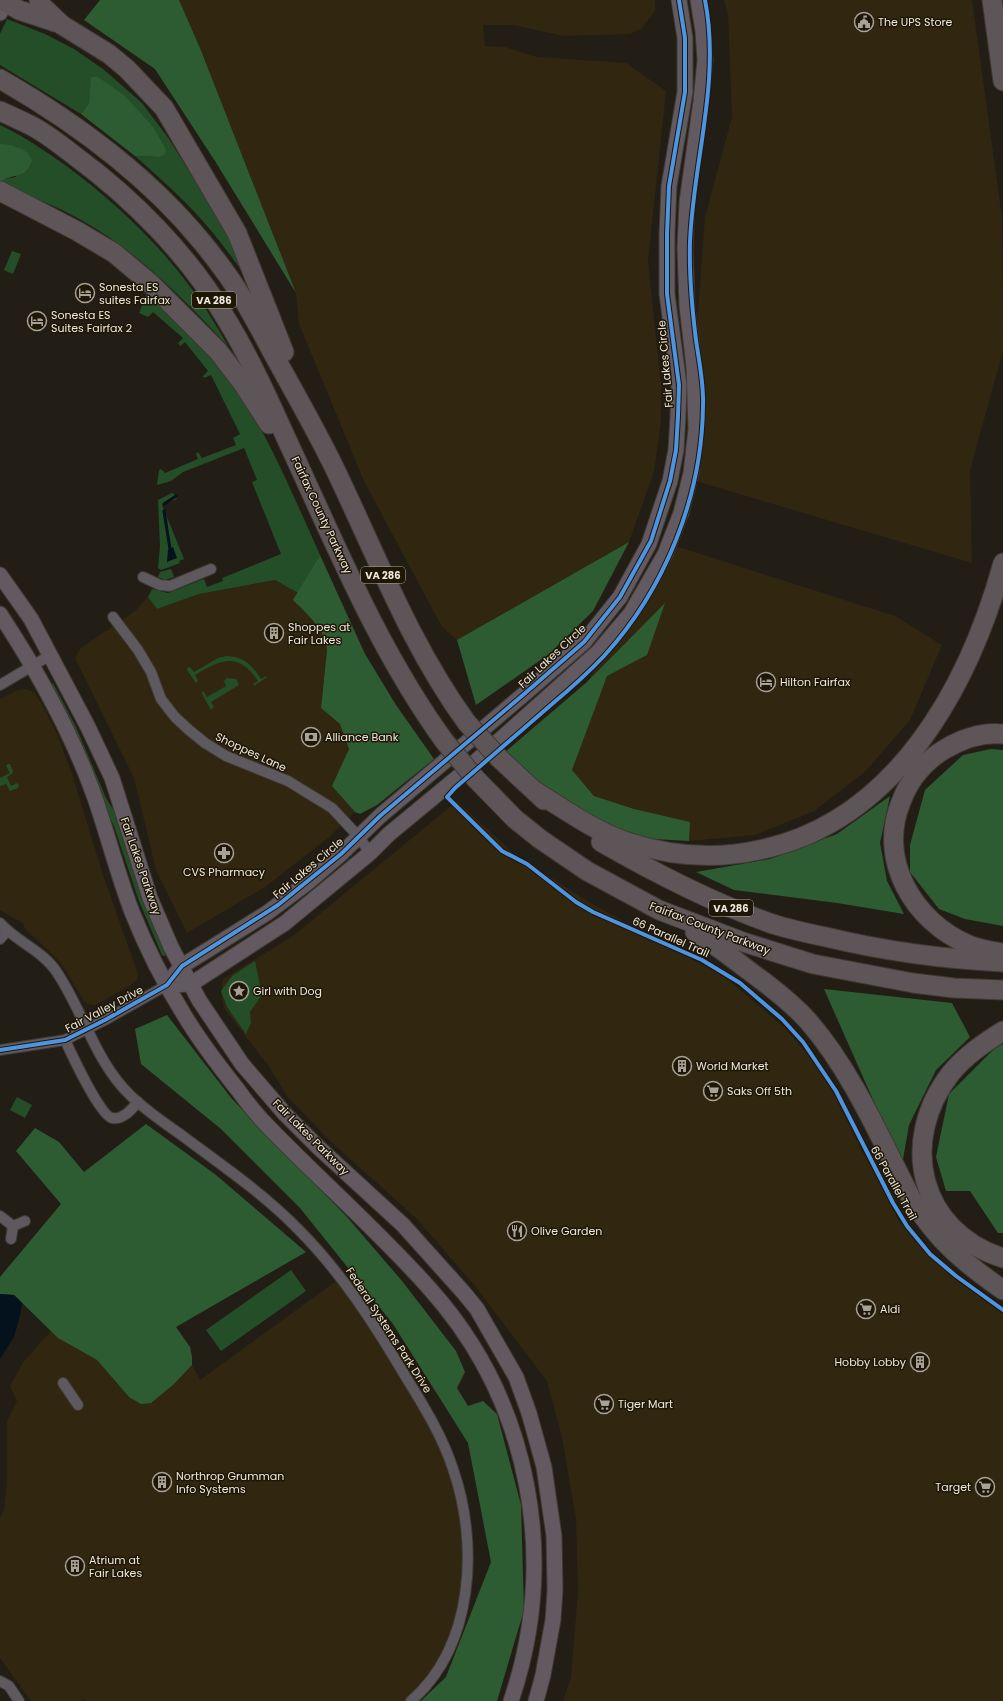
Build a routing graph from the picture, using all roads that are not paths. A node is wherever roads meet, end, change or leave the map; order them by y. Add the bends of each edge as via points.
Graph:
1 (39, 0) edge
2 (679, 0) edge
3 (698, 0) edge
4 (992, 0) edge
5 (3, 4) edge
6 (62, 25) junction
7 (0, 79) edge
8 (1003, 81) edge
9 (0, 111) edge
10 (0, 191) edge
11 (0, 200) edge
12 (47, 214) junction
13 (310, 421) junction
14 (342, 559) junction
15 (1003, 563) edge
16 (211, 569) dead end
17 (0, 575) edge
18 (143, 577) dead end
19 (0, 614) edge
20 (113, 617) dead end
21 (49, 656) junction
22 (32, 666) junction
23 (0, 685) edge
24 (1003, 734) edge
25 (535, 790) junction
26 (359, 837) junction
27 (370, 853) junction
28 (659, 910) junction
29 (3, 927) edge
30 (0, 939) edge
31 (1003, 953) edge
32 (1003, 962) edge
33 (182, 966) junction
34 (191, 984) junction
35 (167, 985) junction
36 (1003, 990) edge
37 (87, 1029) junction
38 (1003, 1031) edge
39 (65, 1040) junction
40 (0, 1050) edge
41 (138, 1102) junction
42 (0, 1216) edge
43 (25, 1221) dead end
44 (13, 1226) junction
45 (11, 1239) dead end
46 (1003, 1258) edge
47 (1003, 1290) edge
48 (63, 1383) dead end
49 (78, 1405) dead end
50 (0, 1681) edge
51 (19, 1701) edge
52 (411, 1701) edge
53 (511, 1701) edge
54 (536, 1701) edge

1 - 6 highway
2 - 26 main road, Fair Lakes Circle via 686,39 685,92 670,186 667,234 667,294 678,385 678,416 676,450 670,481 651,541 620,597 584,642 380,816
3 - 27 main road via 705,60 687,202 685,248 696,429 691,474 681,513 665,554 631,613 598,652
4 - 8 highway
5 - 6 highway
6 - 13 highway via 109,54 127,69 164,108 175,125 237,233
7 - 13 highway, VA 286 via 32,97 96,141 151,188 202,242 238,291
9 - 14 highway, Fairfax County Parkway / VA 286 via 33,127 104,178 150,222 205,286 225,315 252,364
10 - 12 highway
11 - 12 highway
12 - 14 highway via 114,253 138,272 218,351 277,435
13 - 25 highway, VA 286, bridge via 390,589 456,708 467,724 499,758
14 - 28 highway, Fairfax County Parkway / VA 286, bridge via 394,663 430,722 475,778 515,819 540,839 587,871
15 - 25 highway via 982,628 968,661 948,701 923,738 882,785 844,815 815,832 746,853 706,856 674,854 625,842 584,822
16 - 18 street via 170,586 160,585
17 - 21 main road, Fair Lakes Parkway via 31,620
19 - 22 main road, Fair Lakes Parkway
20 - 26 street, Shoppes Lane via 138,650 161,699 189,730 226,756 309,793 332,808
21 - 22 street
21 - 33 main road, Fair Lakes Parkway via 88,726 112,778 150,898
22 - 23 street
22 - 35 main road, Fair Lakes Parkway via 60,716 80,762 131,908
24 - 31 highway via 968,738 928,761 903,795 896,815 893,837 895,862 900,875 911,898 926,916 944,932 970,945
25 - 32 highway, VA 286 via 554,809 608,846 676,884 769,923 883,949 958,960
26 - 27 street, Shoppes Lane
26 - 33 main road, Fair Lakes Circle via 307,883 267,913
27 - 34 main road via 285,923
28 - 36 highway, Fairfax County Parkway / VA 286 via 743,942 813,964 913,983
28 - 47 highway via 738,961 783,997 808,1022 830,1049 844,1072 923,1218 952,1251
29 - 30 street
29 - 37 street, Federal Systems Park Drive via 45,958 57,971
33 - 34 main road, Fair Lakes Parkway
33 - 35 main road, Fair Lakes Circle
34 - 35 main road
34 - 54 main road, Fair Lakes Parkway via 242,1064 285,1114 403,1225 464,1293 477,1309 516,1377 544,1467 554,1536 556,1590 553,1620
35 - 37 street, Fair Valley Drive
35 - 53 main road, Fair Lakes Parkway via 200,1039 258,1117 430,1288 456,1322 493,1380 519,1452 533,1521 535,1571 532,1616 526,1653
37 - 39 street, Fair Valley Drive
37 - 41 street, Federal Systems Park Drive via 114,1077
38 - 46 highway via 970,1053 941,1088 924,1132 922,1162 929,1192 945,1220 967,1241 983,1251
39 - 40 street, Fair Valley Drive
39 - 41 street via 106,1115 112,1118 120,1117
41 - 52 street, Federal Systems Park Drive via 265,1199 296,1226 324,1256 360,1303 438,1432 454,1470 463,1507 467,1552 465,1586 460,1618 450,1650 435,1676
42 - 44 street
43 - 44 street
44 - 45 street
48 - 49 street
50 - 51 street via 9,1686

